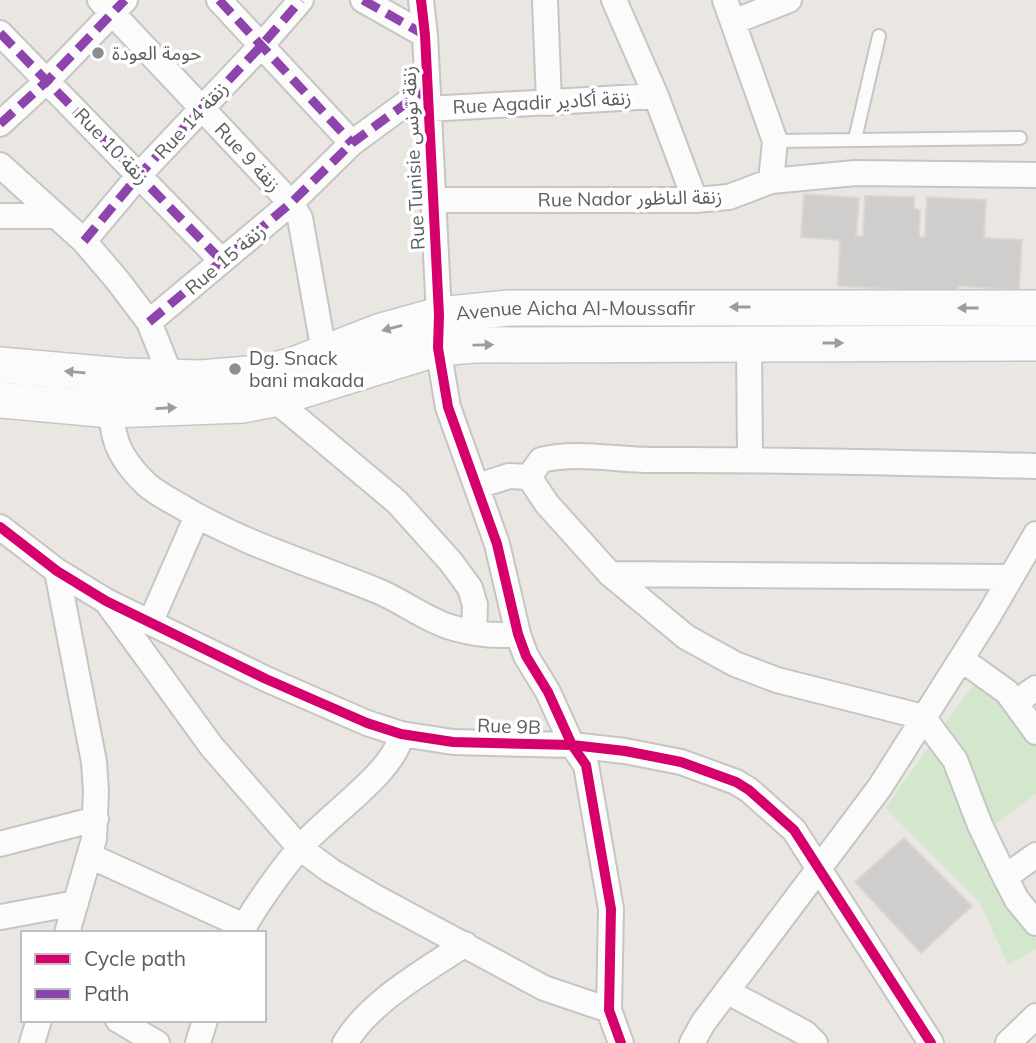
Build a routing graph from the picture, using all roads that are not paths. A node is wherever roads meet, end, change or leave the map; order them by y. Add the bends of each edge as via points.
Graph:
1 (219, 0) edge
2 (301, 0) edge
3 (363, 0) edge
4 (421, 0) edge
5 (545, 0) edge
6 (614, 0) edge
7 (789, 0) edge
8 (113, 4) edge
9 (729, 11) edge
10 (0, 33) edge
11 (425, 35) junction
12 (879, 36) dead end
13 (261, 46) junction
14 (47, 81) junction
15 (656, 96) junction
16 (428, 99) junction
17 (549, 103) junction
18 (202, 108) junction
19 (0, 124) edge
20 (1020, 138) dead end
21 (855, 139) junction
22 (775, 141) junction
23 (352, 143) junction
24 (0, 165) edge
25 (140, 174) junction
26 (1036, 175) edge
27 (771, 181) junction
28 (432, 200) junction
29 (695, 200) junction
30 (292, 203) junction
31 (0, 216) edge
32 (54, 216) junction
33 (84, 241) junction
34 (222, 261) junction
35 (1036, 308) edge
36 (149, 321) junction
37 (438, 332) junction
38 (749, 343) junction
39 (1036, 343) edge
40 (324, 352) junction
41 (0, 365) edge
42 (112, 375) junction
43 (171, 377) junction
44 (274, 399) junction
45 (0, 400) edge
46 (111, 410) junction
47 (750, 459) junction
48 (1036, 467) edge
49 (529, 477) junction
50 (478, 486) junction
51 (197, 516) junction
52 (0, 527) edge
53 (1036, 534) edge
54 (57, 571) junction
55 (610, 574) junction
56 (503, 577) junction
57 (1010, 577) junction
58 (470, 588) junction
59 (106, 601) junction
60 (151, 621) junction
61 (474, 632) junction
62 (517, 634) junction
63 (961, 659) junction
64 (1036, 688) edge
65 (1015, 703) junction
66 (923, 717) junction
67 (1036, 732) edge
68 (401, 734) junction
69 (572, 745) junction
70 (96, 819) junction
71 (1, 837) edge
72 (300, 848) junction
73 (1036, 855) edge
74 (90, 856) junction
75 (818, 872) junction
76 (1005, 877) junction
77 (76, 903) junction
78 (1, 917) edge
79 (1036, 923) edge
80 (243, 929) edge
81 (68, 931) edge
82 (465, 944) junction
83 (728, 992) junction
84 (609, 1010) junction
85 (1036, 1016) edge
86 (38, 1022) edge
87 (121, 1022) edge
88 (204, 1022) edge
89 (33, 1043) edge
90 (157, 1043) edge
91 (198, 1043) edge
92 (345, 1043) edge
93 (621, 1043) edge
94 (692, 1043) edge
95 (815, 1043) edge
96 (930, 1043) edge
97 (1008, 1043) edge

1 - 13 street
2 - 13 street, Rue 14 زنقة
3 - 11 street
4 - 11 street, Rue Tunisie زنقة تونس
5 - 17 street
6 - 15 street
7 - 9 street
8 - 14 street
8 - 18 street, Rue 9 زنقة
9 - 22 street
10 - 14 street, Rue 10 زنقة
11 - 16 street, Rue Tunisie زنقة تونس
12 - 21 lane
13 - 18 street, Rue 14 زنقة
13 - 23 street
14 - 19 street
14 - 25 street, Rue 10 زنقة
15 - 17 street, Rue Agadir زنقة أكادير
15 - 29 street
16 - 17 street, Rue Agadir زنقة أكادير
16 - 23 street, Rue 15 زنقة
16 - 28 street, Rue Tunisie زنقة تونس
18 - 25 street, Rue 14 زنقة
18 - 30 street, Rue 9 زنقة
20 - 21 lane
21 - 22 lane
22 - 27 street
23 - 30 street, Rue 15 زنقة
24 - 32 street
25 - 33 street, Rue 14 زنقة
25 - 34 street, Rue 10 زنقة
26 - 27 street, Rue Nador زنقة الناظور via 856,173
27 - 29 street, Rue Nador زنقة الناظور via 730,197
28 - 29 street, Rue Nador زنقة الناظور
28 - 37 street, Rue Tunisie زنقة تونس
30 - 34 street, Rue 15 زنقة
30 - 40 street, Rue 9 زنقة via 300,218
31 - 32 street
32 - 33 street
33 - 36 street
34 - 36 street, Rue 15 زنقة
35 -> 37 main road, Avenue Aicha Al-Moussafir via 509,308
36 - 43 street
37 -> 38 main road, Avenue Aicha Al-Moussafir via 474,345
37 -> 40 main road, Avenue Aicha Al-Moussafir via 382,331
37 - 44 main road, Avenue Aicha Al-Moussafir
37 - 50 street, Rue Tunisie زنقة تونس via 441,380 453,427
38 -> 39 main road, Avenue Aicha Al-Moussafir
38 - 47 street
40 - 43 main road, Avenue Aicha Al-Moussafir via 261,373
42 -> 41 main road, Avenue Aicha Al-Moussafir
42 - 43 main road, Avenue Aicha Al-Moussafir
42 - 46 street
46 -> 44 main road, Avenue Aicha Al-Moussafir via 242,405
44 - 58 street via 397,502
45 - 46 main road, Avenue Aicha Al-Moussafir
46 - 51 street via 118,450 136,474
47 - 48 street
47 - 49 street via 560,455 541,460
49 - 50 street via 509,476
49 - 55 street
50 - 56 street, Rue Tunisie زنقة تونس
51 - 60 street
51 - 61 street via 381,593 448,627
52 - 54 street, Rue 9B
53 - 57 street
54 - 59 street, Rue 9B
54 - 70 street via 94,762
55 - 57 street
55 - 66 street via 686,637 735,664 777,680
56 - 58 street
56 - 62 street, Rue Tunisie زنقة تونس
57 - 63 street
58 - 61 street
59 - 60 street, Rue 9B
59 - 72 street via 212,747
60 - 68 street, Rue 9B via 266,679
61 - 62 street via 493,637
62 - 69 street, Rue Tunisie زنقة تونس
63 - 65 street via 1000,685
63 - 66 street
64 - 65 street
65 - 67 street
66 - 75 street via 880,787
66 - 76 street via 955,760
68 - 69 street, Rue 9B via 453,741
68 - 72 street via 398,749 384,766
69 - 75 street, Rue 9B via 681,762 736,782 794,830
69 - 84 street, Rue Tunisie زنقة تونس via 586,765 611,909
70 - 71 street
70 - 74 street
72 - 80 street
72 - 82 street via 342,877
73 - 76 street
74 - 77 street
74 - 80 street
75 - 83 street
75 - 96 street, Rue 9B
76 - 79 street
77 - 78 street
77 - 81 street
82 - 84 street via 544,988
82 - 92 street via 390,996
83 - 94 street
83 - 95 street via 805,1033
84 - 93 street
85 - 97 street
86 - 89 street
87 - 90 street
88 - 91 street

